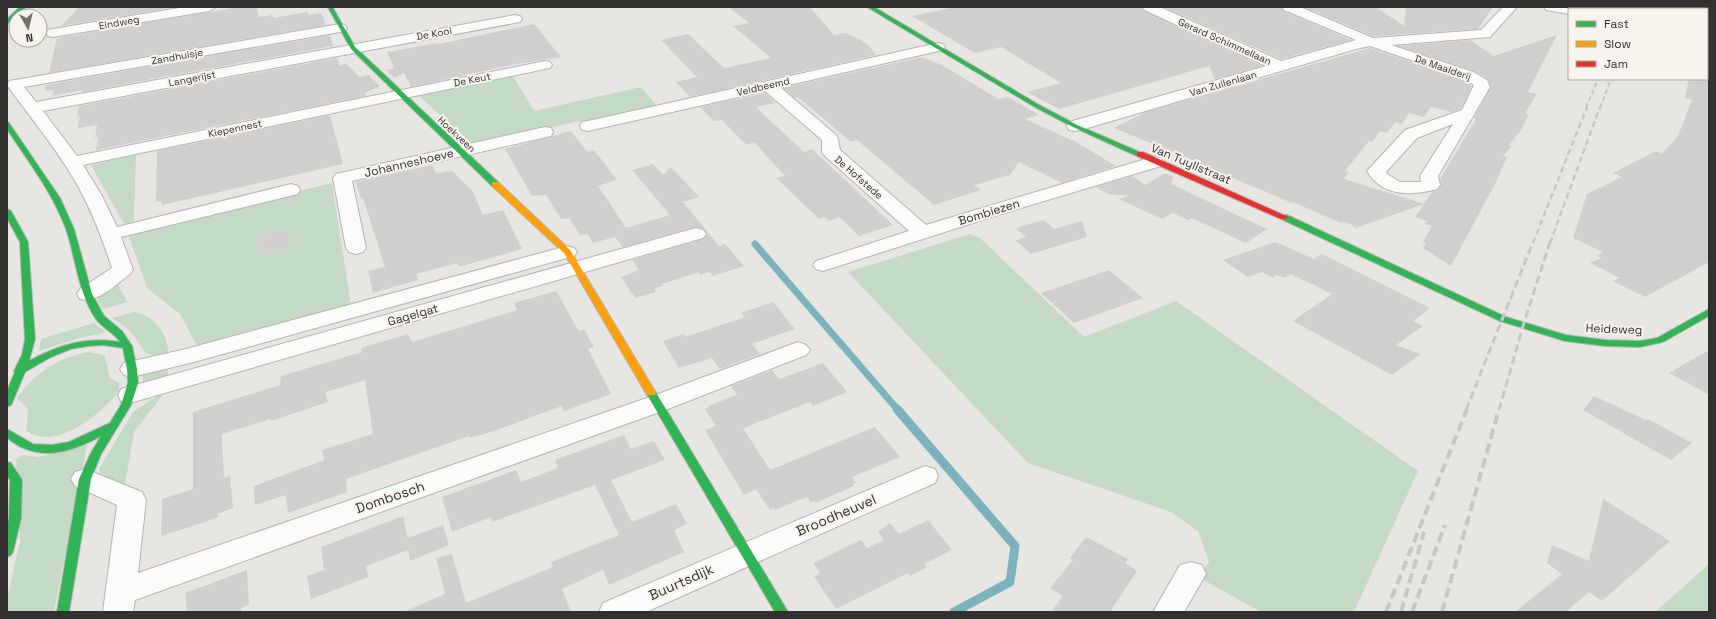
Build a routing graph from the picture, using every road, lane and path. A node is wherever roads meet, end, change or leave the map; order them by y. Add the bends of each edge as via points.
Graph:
1 (23, 7) edge
2 (209, 7) edge
3 (870, 7) edge
4 (1149, 7) edge
5 (1289, 7) edge
6 (1510, 7) edge
7 (1551, 7) edge
8 (330, 8) edge
9 (1568, 10) edge
10 (515, 18) dead end
11 (7, 22) edge
12 (340, 28) junction
13 (53, 33) dead end
14 (1372, 42) junction
15 (938, 47) junction
16 (353, 48) junction
17 (545, 65) dead end
18 (1279, 66) junction
19 (768, 85) junction
20 (399, 94) junction
21 (32, 108) junction
22 (1468, 113) junction
23 (7, 124) edge
24 (588, 126) dead end
25 (1075, 126) junction
26 (545, 132) dead end
27 (459, 151) junction
28 (71, 162) junction
29 (1155, 162) junction
30 (291, 190) dead end
31 (7, 210) edge
32 (923, 233) junction
33 (111, 234) junction
34 (696, 234) dead end
35 (356, 248) dead end
36 (573, 260) junction
37 (823, 265) dead end
38 (88, 294) junction
39 (1709, 312) edge
40 (1513, 322) joint
41 (127, 346) junction
42 (798, 350) dead end
43 (132, 369) junction
44 (11, 388) edge
45 (130, 395) junction
46 (659, 403) junction
47 (111, 426) junction
48 (7, 433) edge
49 (7, 466) edge
50 (924, 476) dead end
51 (85, 479) junction
52 (7, 552) edge
53 (748, 553) junction
54 (1191, 574) dead end
55 (119, 602) edge
56 (63, 612) edge
57 (614, 612) edge
58 (782, 612) edge
59 (1168, 612) edge

1 - 11 street
2 - 13 street, Eindweg
3 - 15 street, Van Tuyllstraat
4 - 18 street, Gerard Schimmellaan
5 - 14 street
6 - 14 street, Van Zuilenlaan via 1485,34
7 - 9 street
8 - 12 street, Hoekveen
10 - 16 street, De Kooi
12 - 16 street, Hoekveen
12 - 21 street, Zandhuisje via 14,84
14 - 18 street, Van Zuilenlaan via 1354,44
14 - 22 street, De Maalderij via 1477,79 1482,83 1482,87
15 - 19 street, Veldbeemd
15 - 25 street, Van Tuyllstraat
16 - 20 street, Hoekveen
16 - 21 street, Langerijst
17 - 20 street, De Keut
18 - 25 street, Van Zuilenlaan
19 - 24 street, Veldbeemd
19 - 32 street, De Hofstede via 830,139 831,152
20 - 27 street, Hoekveen
20 - 28 street, Kiepennest
21 - 28 street
22 - 22 street, De Maalderij via 1411,134 1376,170 1378,175 1383,180 1402,187 1414,189 1431,185 1429,176
23 - 38 street via 56,198 70,230
25 - 29 street, Van Tuyllstraat
26 - 27 street, Johanneshoeve
27 - 35 street, Johanneshoeve via 342,178
27 - 36 street, Hoekveen
28 - 33 street via 92,195
29 - 32 street, Bombiezen
29 - 40 street, Van Tuyllstraat via 1253,203 1472,306
30 - 33 street
31 - 44 street via 24,242 30,339 29,352
32 - 37 street, Bombiezen
33 - 38 street via 123,270
34 - 36 street, Gagelgat
36 - 43 street, Gagelgat
36 - 45 street, Gagelgat
36 - 46 street
38 - 41 street via 100,318 119,332
39 - 40 street, Heideweg via 1660,340 1640,344 1565,338
41 - 43 street
41 - 44 street via 100,342 75,345 52,353
42 - 46 street
43 - 45 street via 133,383
45 - 47 street
46 - 53 street
46 - 55 street, Dombosch
47 - 48 street via 89,438 57,448 26,446
47 - 51 street
49 - 52 street via 16,480 15,518
50 - 53 street, Broodheuvel
51 - 55 street via 132,500
51 - 56 street
53 - 57 street, Buurtsdijk
53 - 58 street
54 - 59 street

